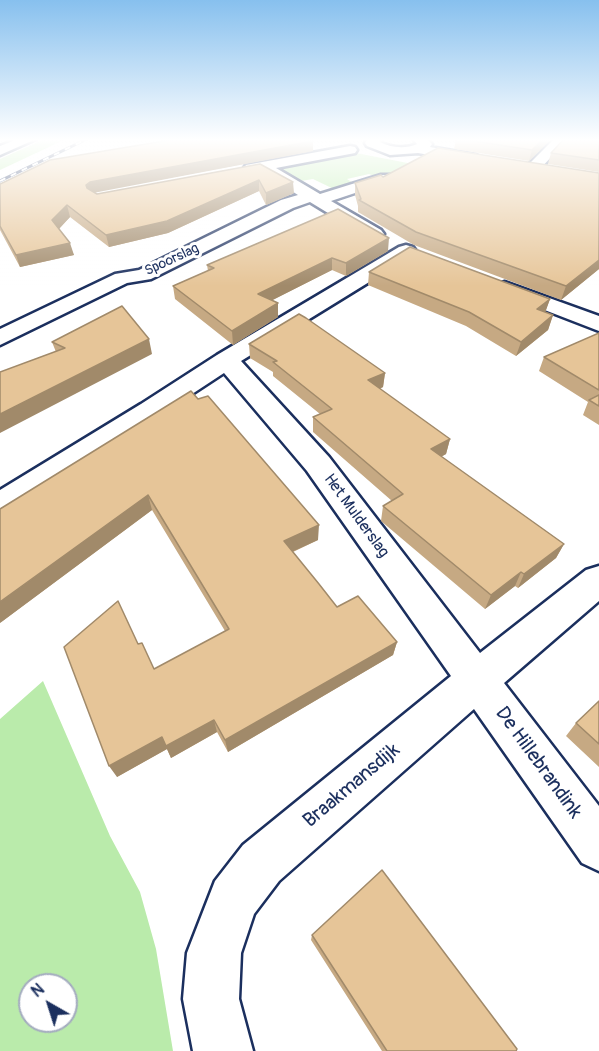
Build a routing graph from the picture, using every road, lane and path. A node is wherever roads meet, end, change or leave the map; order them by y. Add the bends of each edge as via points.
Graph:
1 (297, 188) edge
2 (349, 188) edge
3 (313, 198) junction
4 (406, 251) junction
5 (427, 260) edge
6 (481, 279) edge
7 (599, 324) edge
8 (0, 338) edge
9 (226, 360) junction
10 (0, 505) edge
11 (599, 580) edge
12 (477, 680) junction
13 (599, 846) edge
14 (223, 1051) edge

1 - 3 street
2 - 3 street, Spoorslag
3 - 4 street
3 - 8 street, Spoorslag via 287,204 144,275 123,278
4 - 5 street
4 - 9 street
6 - 7 street
9 - 10 street
9 - 12 street, Het Mulderslag via 318,464
11 - 12 street, Braakmansdijk
12 - 13 street, De Hillebrandink
12 - 14 street, Braakmansdijk via 261,863 233,899 214,953 211,999

